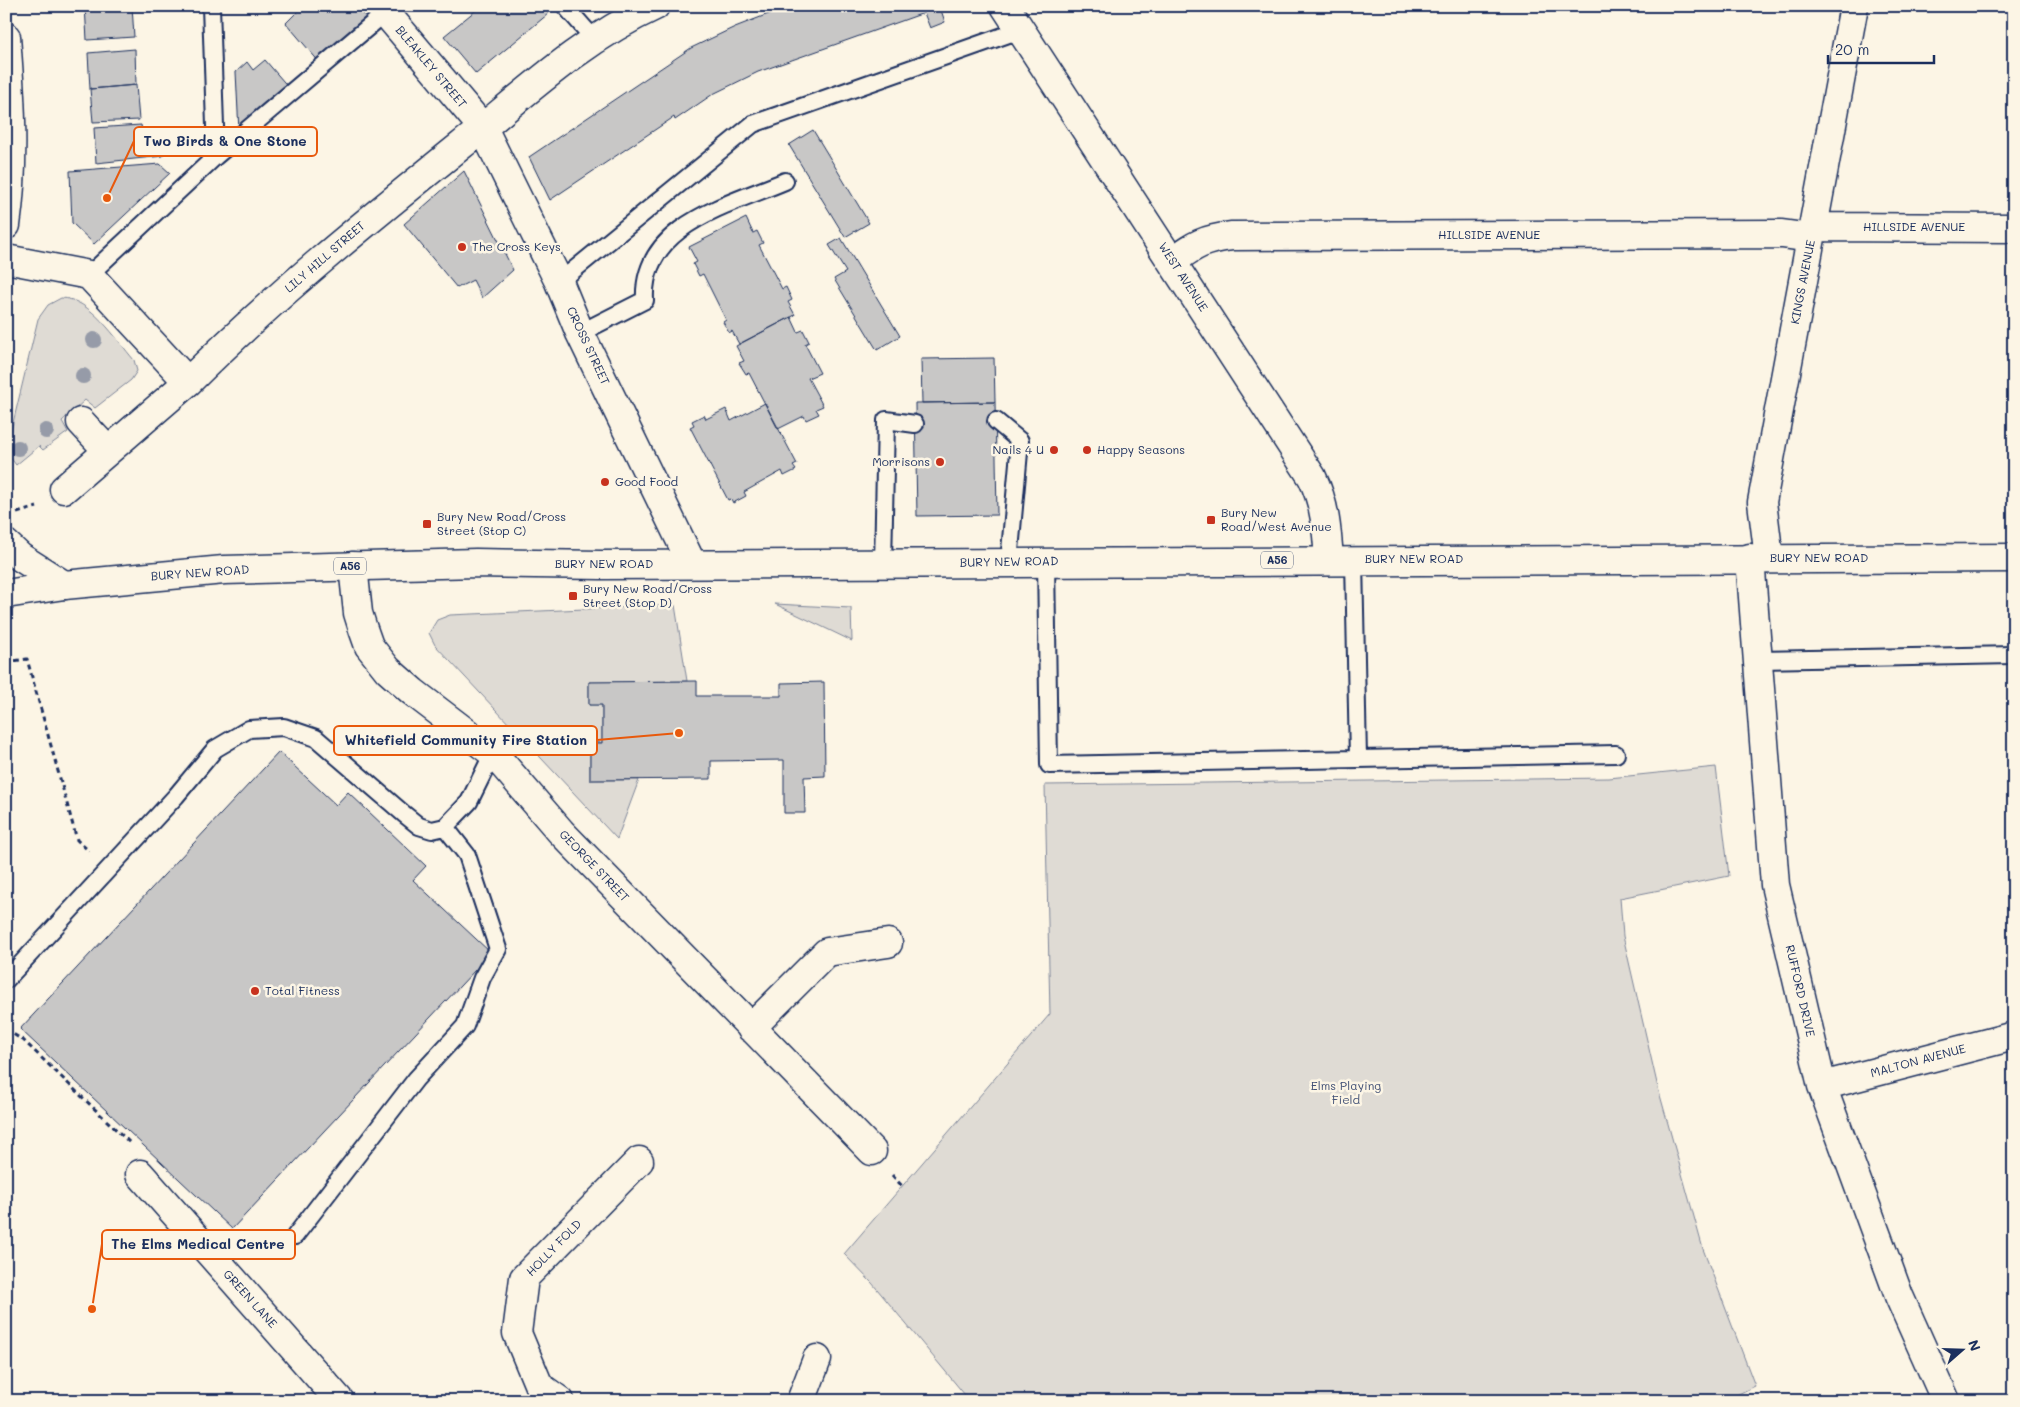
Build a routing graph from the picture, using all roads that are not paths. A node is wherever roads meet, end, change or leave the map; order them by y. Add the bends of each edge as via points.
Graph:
1 (211, 6) edge
2 (565, 6) edge
3 (655, 6) edge
4 (1005, 6) edge
5 (1854, 6) edge
6 (382, 9) edge
7 (1020, 30) junction
8 (6, 37) edge
9 (594, 39) junction
10 (9, 115) edge
11 (483, 128) junction
12 (216, 156) junction
13 (785, 181) dead end
14 (6, 225) edge
15 (2014, 228) edge
16 (1812, 233) junction
17 (6, 259) edge
18 (1173, 261) junction
19 (89, 275) junction
20 (559, 282) junction
21 (580, 333) junction
22 (188, 382) junction
23 (996, 421) dead end
24 (81, 422) dead end
25 (915, 424) dead end
26 (108, 451) junction
27 (64, 490) dead end
28 (6, 544) edge
29 (1760, 558) junction
30 (2014, 558) edge
31 (1342, 560) junction
32 (1046, 561) junction
33 (1009, 562) junction
34 (692, 564) junction
35 (883, 564) junction
36 (353, 566) junction
37 (64, 585) junction
38 (6, 594) edge
39 (2014, 655) edge
40 (1757, 660) junction
41 (493, 753) junction
42 (1616, 754) dead end
43 (1358, 759) junction
44 (445, 827) junction
45 (888, 943) dead end
46 (6, 980) edge
47 (751, 1028) junction
48 (2014, 1036) edge
49 (1822, 1086) junction
50 (872, 1151) dead end
51 (639, 1161) dead end
52 (140, 1174) dead end
53 (295, 1236) dead end
54 (817, 1359) dead end
55 (340, 1401) edge
56 (560, 1401) edge
57 (801, 1401) edge
58 (1946, 1401) edge

1 - 12 lane
2 - 9 lane
3 - 9 main road, LILY HILL STREET
4 - 7 main road, WEST AVENUE
5 - 16 main road, KINGS AVENUE
6 - 11 main road, BLEAKLEY STREET
6 - 12 lane
7 - 18 main road, WEST AVENUE
7 - 20 lane via 753,124
8 - 10 main road
9 - 11 main road, LILY HILL STREET
10 - 14 main road via 12,185
11 - 20 main road, CROSS STREET
11 - 22 main road, LILY HILL STREET via 352,233
12 - 19 lane
13 - 21 lane via 693,220 672,234 654,257 644,282 645,300
15 - 16 main road, HILLSIDE AVENUE
16 - 18 main road, HILLSIDE AVENUE via 1232,236 1211,238
16 - 29 main road, KINGS AVENUE via 1762,502
17 - 19 main road
18 - 31 main road, WEST AVENUE via 1312,477
19 - 22 main road
20 - 21 main road, CROSS STREET
21 - 34 main road, CROSS STREET
22 - 26 main road, LILY HILL STREET
23 - 33 lane via 1020,441
24 - 26 main road
25 - 35 lane via 886,420
26 - 27 main road, LILY HILL STREET
28 - 37 main road via 20,557
29 - 30 main road, BURY NEW ROAD / A56
29 - 31 main road, BURY NEW ROAD / A56
29 - 40 main road, RUFFORD DRIVE
31 - 32 main road, BURY NEW ROAD / A56
31 - 43 lane
32 - 33 main road, BURY NEW ROAD / A56
32 - 43 lane via 1049,765
33 - 35 main road, BURY NEW ROAD / A56
34 - 35 main road, BURY NEW ROAD / A56
34 - 36 main road, BURY NEW ROAD / A56
36 - 37 main road, BURY NEW ROAD / A56 via 224,570
36 - 41 main road, GEORGE STREET via 358,613 369,646 388,670 413,692
37 - 38 main road, BURY NEW ROAD / A56
39 - 40 lane
40 - 49 main road, RUFFORD DRIVE via 1775,885
41 - 44 lane via 470,802
41 - 47 main road, GEORGE STREET via 561,832
42 - 43 lane
44 - 46 lane via 432,830 419,826 316,738 284,728 249,729 215,749
44 - 53 lane via 467,855 498,949 482,978 465,1026 416,1079
45 - 47 main road via 828,952
47 - 50 main road, GEORGE STREET
48 - 49 main road, MALTON AVENUE
49 - 58 main road, RUFFORD DRIVE via 1898,1296
51 - 56 main road, HOLLY FOLD via 524,1278 517,1333 539,1386
52 - 55 main road, GREEN LANE
54 - 57 main road

